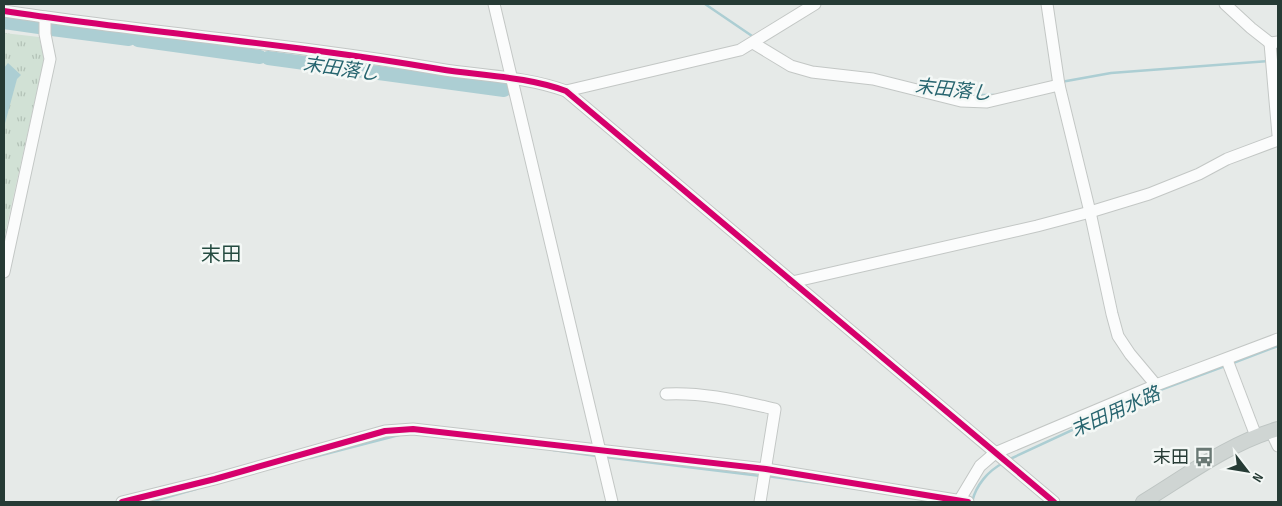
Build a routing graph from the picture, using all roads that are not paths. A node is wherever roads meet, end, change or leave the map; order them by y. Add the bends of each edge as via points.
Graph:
1 (494, 4) edge
2 (816, 4) edge
3 (1047, 4) edge
4 (1225, 4) edge
5 (4, 11) edge
6 (46, 18) junction
7 (1274, 42) edge
8 (753, 43) junction
9 (512, 78) junction
10 (1059, 85) junction
11 (566, 90) junction
12 (1278, 135) edge
13 (1278, 140) edge
14 (1090, 212) junction
15 (4, 272) edge
16 (792, 282) junction
17 (1278, 339) edge
18 (1227, 360) junction
19 (1156, 385) junction
20 (666, 394) dead end
21 (1274, 430) edge
22 (1256, 436) junction
23 (1278, 446) edge
24 (599, 450) junction
25 (995, 453) junction
26 (765, 474) junction
27 (151, 498) edge
28 (122, 502) edge
29 (612, 502) edge
30 (760, 502) edge
31 (963, 502) edge
32 (1054, 502) edge
33 (1143, 502) edge

1 - 9 street
2 - 8 street
3 - 10 street
4 - 7 street via 1251,28
5 - 6 street
6 - 9 street
6 - 15 street via 45,34 50,59
7 - 12 street
8 - 10 street via 791,66 812,72 873,79 961,101 987,102
8 - 11 street via 740,50
9 - 11 street
9 - 24 street
10 - 14 street
11 - 16 street
13 - 14 street via 1149,194
14 - 16 street
14 - 19 street via 1118,336
16 - 25 street
17 - 18 street
18 - 19 street
18 - 22 street
19 - 25 street
20 - 26 street via 694,394 774,409
21 - 22 main road
21 - 23 street
22 - 33 main road
24 - 26 street
24 - 27 street via 449,432 385,430
24 - 29 street
25 - 31 street via 980,466
25 - 32 street
26 - 30 street
26 - 31 street
27 - 28 street

